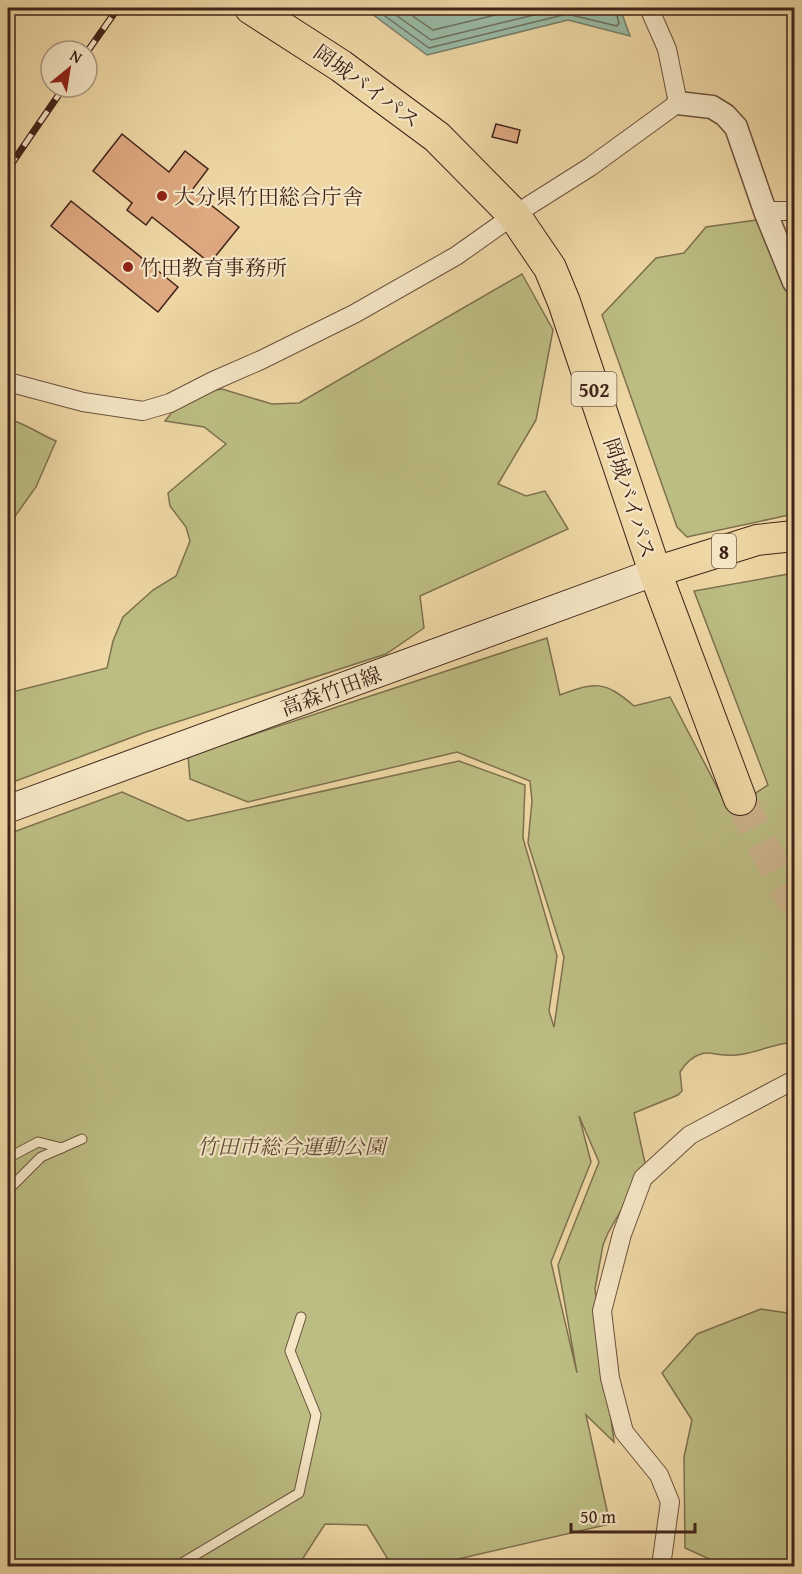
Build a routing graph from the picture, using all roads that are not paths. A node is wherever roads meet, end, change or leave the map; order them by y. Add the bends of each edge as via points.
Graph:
1 (252, 8) edge
2 (649, 8) edge
3 (678, 103) junction
4 (765, 211) junction
5 (795, 211) edge
6 (514, 215) junction
7 (795, 282) edge
8 (8, 382) edge
9 (795, 536) edge
10 (655, 572) junction
11 (740, 799) tunnel mouth
12 (8, 809) edge
13 (795, 1080) edge
14 (82, 1139) dead end
15 (62, 1148) junction
16 (8, 1158) edge
17 (8, 1191) edge
18 (301, 1317) dead end
19 (8, 1565) edge
20 (12, 1566) edge
21 (177, 1566) edge
22 (660, 1566) edge

1 - 6 highway, 岡城バイパス / 502 via 341,66 437,137
2 - 3 street via 667,50
3 - 4 street via 712,107 736,127
3 - 6 street via 590,167
4 - 5 street
4 - 7 street
6 - 8 street via 456,256 354,314 171,403 143,411 83,402
6 - 10 highway, 岡城バイパス / 502 via 550,268 564,302
9 - 10 main road, 8 via 757,540
10 - 11 highway, 岡城バイパス / 502
10 - 12 main road, 高森竹田線
13 - 22 street via 690,1135 643,1178 622,1234 602,1311 604,1333 610,1378 624,1432 659,1475 670,1502
14 - 15 lane
15 - 16 lane via 38,1142
15 - 17 lane via 41,1157
18 - 21 lane via 290,1351 316,1414 299,1493
19 - 20 lane

